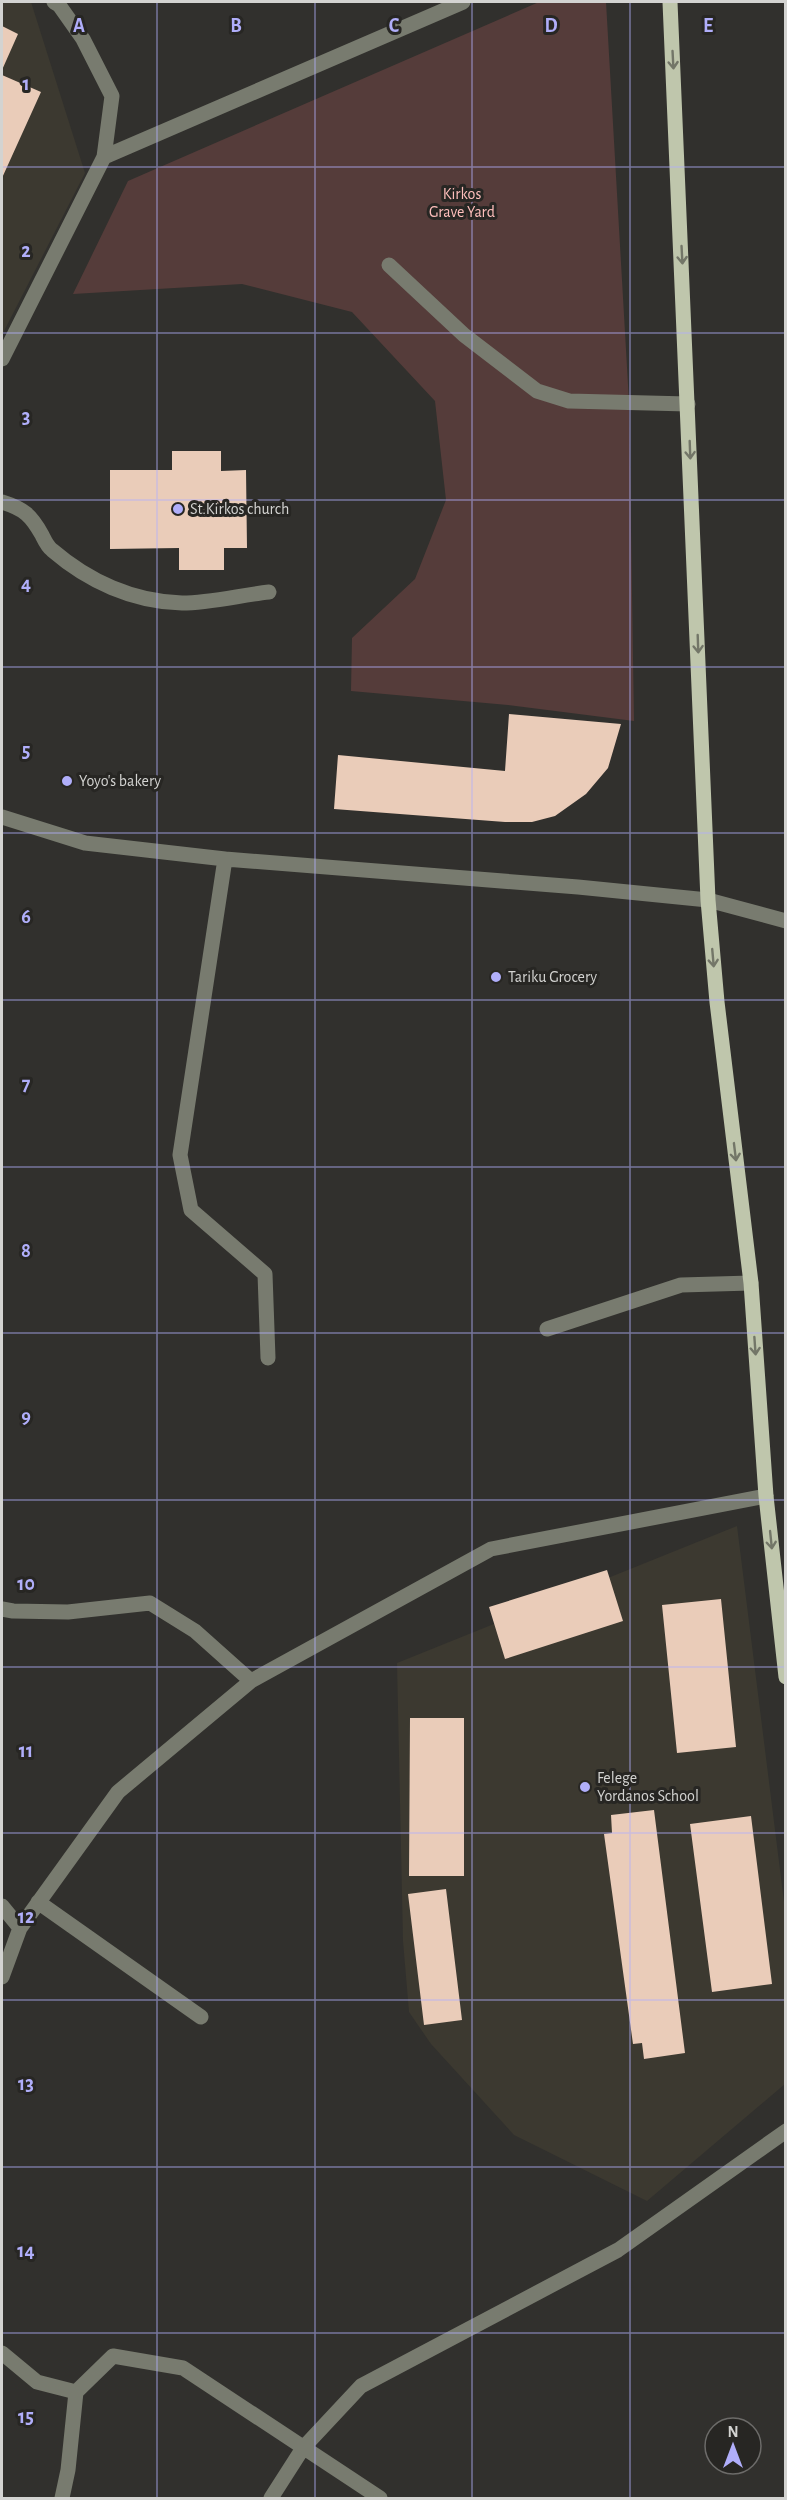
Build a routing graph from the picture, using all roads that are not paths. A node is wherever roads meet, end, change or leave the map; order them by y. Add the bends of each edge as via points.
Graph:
1 (54, 2) edge
2 (462, 2) edge
3 (670, 2) edge
4 (104, 157) junction
5 (389, 266) dead end
6 (2, 359) edge
7 (688, 404) junction
8 (2, 502) edge
9 (269, 592) dead end
10 (2, 817) edge
11 (225, 859) junction
12 (708, 900) junction
13 (786, 921) edge
14 (751, 1283) junction
15 (547, 1329) dead end
16 (268, 1358) dead end
17 (766, 1496) junction
18 (2, 1609) edge
19 (786, 1677) edge
20 (251, 1681) junction
21 (38, 1902) junction
22 (2, 1906) edge
23 (20, 1928) junction
24 (2, 1977) edge
25 (201, 2017) dead end
26 (786, 2131) edge
27 (2, 2353) edge
28 (76, 2392) junction
29 (303, 2448) junction
30 (62, 2499) edge
31 (271, 2499) edge
32 (380, 2499) edge

1 - 4 street via 83,39 112,96
2 - 4 street
3 -> 7 main road
4 - 6 street
5 - 7 street via 464,335 537,392 569,401
7 -> 12 main road
8 - 9 street via 19,507 33,519 49,548 67,563 117,591 182,603
10 - 11 street via 85,843
11 - 12 street
11 - 16 street via 180,1155 191,1210 265,1274
12 - 13 street
12 -> 14 main road
14 - 15 street via 681,1285
14 -> 17 main road
17 -> 19 main road
17 - 20 street via 491,1549
18 - 20 street via 68,1612 150,1603 195,1631
20 - 21 street via 118,1792
21 - 23 street
21 - 25 street
22 - 23 street
23 - 24 street
26 - 29 street via 618,2250 361,2386
27 - 28 street via 37,2382
28 - 29 street via 113,2356 183,2368
28 - 30 street
29 - 31 street
29 - 32 street

